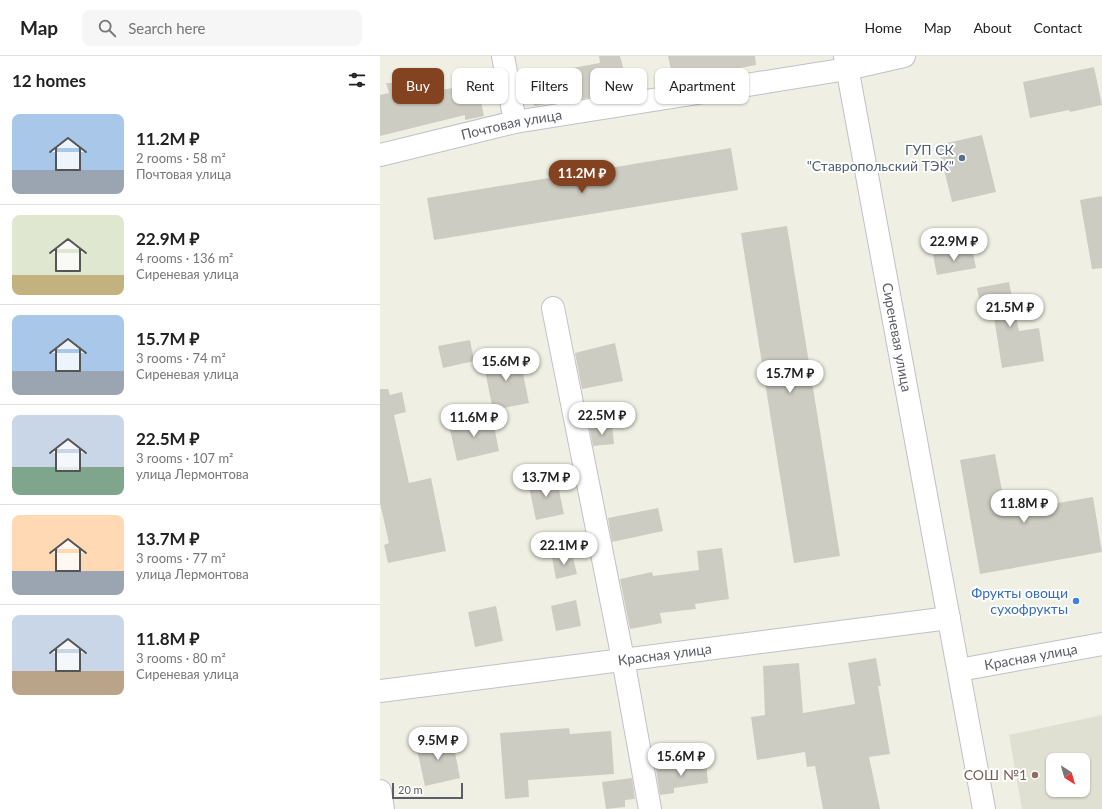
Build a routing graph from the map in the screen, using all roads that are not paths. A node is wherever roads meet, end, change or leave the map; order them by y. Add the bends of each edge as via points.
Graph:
1 (503, 56) edge
2 (904, 56) edge
3 (846, 63) edge
4 (515, 122) junction
5 (380, 155) edge
6 (553, 308) dead end
7 (949, 618) junction
8 (1102, 644) edge
9 (623, 659) junction
10 (959, 670) junction
11 (380, 691) edge
12 (380, 791) edge
13 (383, 809) edge
14 (650, 809) edge
15 (984, 809) edge

1 - 4 street
2 - 3 street, Почтовая улица
3 - 4 street, Почтовая улица
3 - 7 street, Сиреневая улица
4 - 5 street, Почтовая улица
6 - 9 street
7 - 9 street, Красная улица
7 - 10 street, Сиреневая улица
8 - 10 street, Красная улица
9 - 11 street, Красная улица
9 - 14 street
10 - 15 street
12 - 13 street

